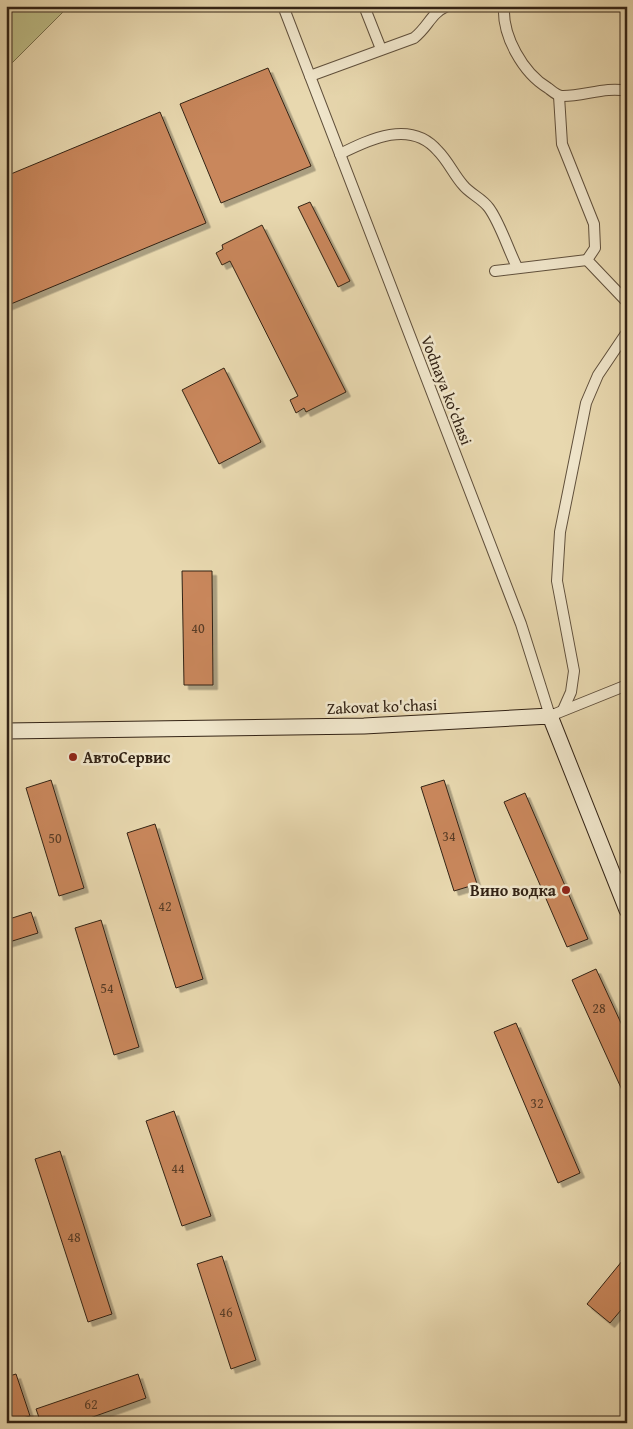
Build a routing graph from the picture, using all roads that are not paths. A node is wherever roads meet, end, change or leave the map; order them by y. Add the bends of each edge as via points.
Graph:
1 (283, 6) edge
2 (364, 6) edge
3 (448, 6) edge
4 (504, 6) edge
5 (381, 49) junction
6 (310, 76) junction
7 (627, 91) edge
8 (559, 96) junction
9 (340, 154) junction
10 (588, 260) junction
11 (517, 267) junction
12 (495, 271) dead end
13 (627, 302) edge
14 (627, 332) edge
15 (627, 686) edge
16 (557, 713) junction
17 (6, 731) edge
18 (627, 910) edge

1 - 6 street, Vodnaya ko‘chasi
2 - 5 street
3 - 5 street via 434,12 427,27 414,38
4 - 8 street via 508,33 522,65 534,80
5 - 6 street
6 - 9 street, Vodnaya ko‘chasi
7 - 8 street
8 - 10 street via 562,144 594,224 595,248
9 - 11 street via 389,134 408,132 431,144 464,187 481,198 490,209
9 - 16 street, Vodnaya ko‘chasi
10 - 11 street
10 - 13 street
11 - 12 street
14 - 16 street via 598,375 586,403 560,532 557,581 574,671 571,692
15 - 16 street
16 - 17 main road, Zakovat ko'chasi via 364,726
16 - 18 main road

